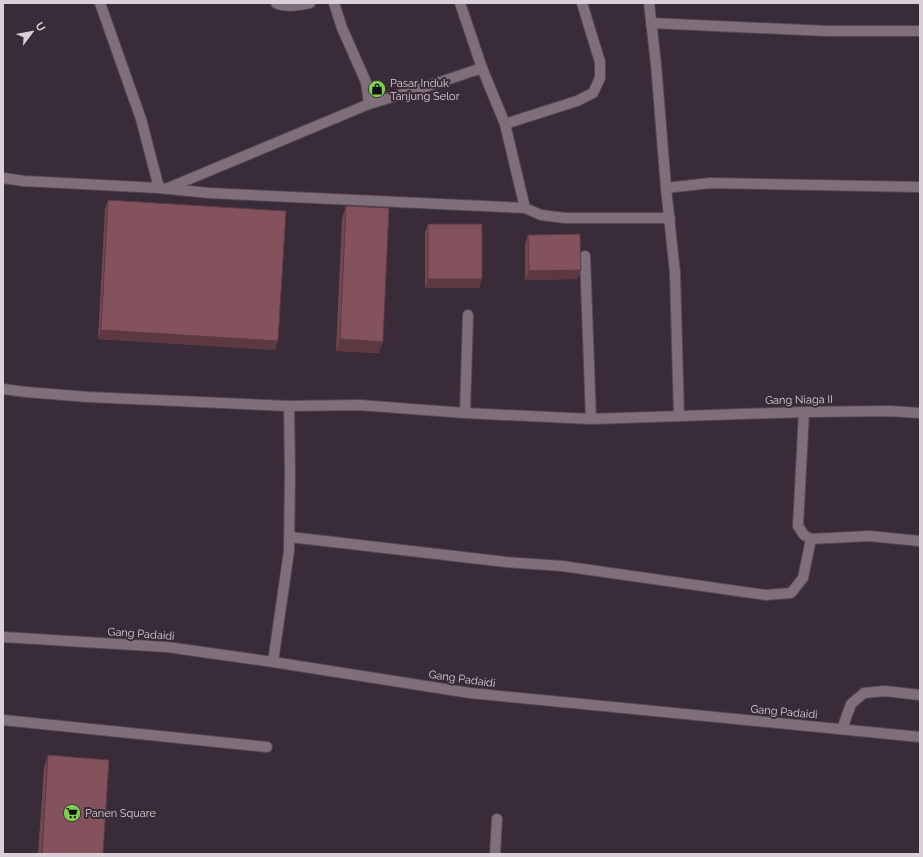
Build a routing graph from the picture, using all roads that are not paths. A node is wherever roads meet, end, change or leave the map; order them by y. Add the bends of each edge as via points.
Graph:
1 (100, 3) edge
2 (276, 3) edge
3 (310, 3) edge
4 (334, 3) edge
5 (460, 3) edge
6 (582, 3) edge
7 (649, 3) edge
8 (651, 23) junction
9 (920, 31) edge
10 (482, 68) junction
11 (369, 104) junction
12 (505, 124) junction
13 (3, 178) edge
14 (920, 187) edge
15 (163, 188) junction
16 (666, 188) junction
17 (525, 208) junction
18 (670, 218) junction
19 (585, 256) dead end
20 (468, 315) dead end
21 (3, 389) edge
22 (289, 406) junction
23 (804, 412) junction
24 (920, 412) edge
25 (465, 413) junction
26 (679, 416) junction
27 (591, 418) junction
28 (290, 538) junction
29 (811, 539) junction
30 (920, 541) edge
31 (3, 637) edge
32 (273, 662) junction
33 (920, 695) edge
34 (3, 720) edge
35 (842, 729) junction
36 (920, 736) edge
37 (267, 747) dead end
38 (497, 819) dead end
39 (495, 854) edge

1 - 15 street
2 - 3 street via 281,6
4 - 11 street via 366,82
5 - 10 street
6 - 12 street via 600,62 600,78 593,94
7 - 8 street
8 - 9 street via 827,31
8 - 16 street
10 - 11 street
10 - 12 street
11 - 15 street
12 - 17 street
13 - 15 street
14 - 16 street via 710,183
15 - 17 street via 209,193
16 - 18 street
17 - 18 street via 541,215 565,218
18 - 26 street via 675,273
19 - 27 street
20 - 25 street
21 - 22 street, Gang Niaga II via 88,397
22 - 25 street, Gang Niaga II via 359,405
22 - 28 street
23 - 24 street, Gang Niaga II
23 - 26 street, Gang Niaga II
23 - 29 street via 798,526 804,535
25 - 27 street, Gang Niaga II
26 - 27 street, Gang Niaga II
28 - 29 street via 562,566 766,595 791,593 803,578
28 - 32 street
29 - 30 street via 869,536
31 - 32 street, Gang Padaidi via 167,647
32 - 35 street, Gang Padaidi via 470,693
33 - 35 street via 886,691 864,693 851,704
34 - 37 street
35 - 36 street, Gang Padaidi
38 - 39 street

